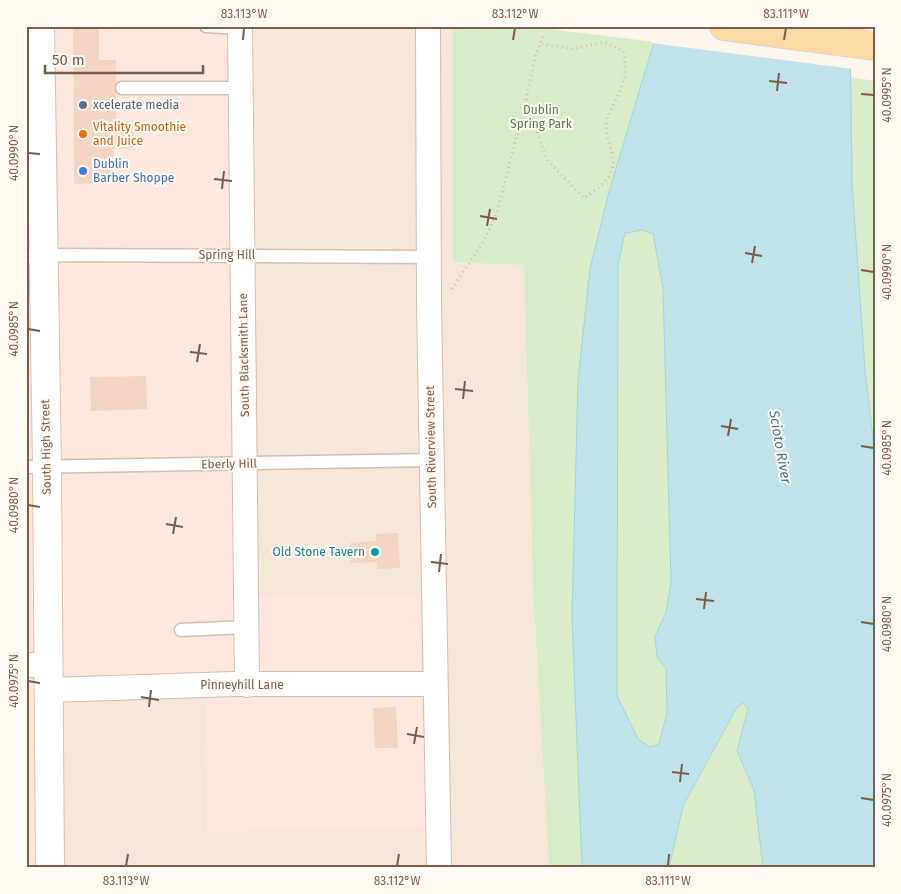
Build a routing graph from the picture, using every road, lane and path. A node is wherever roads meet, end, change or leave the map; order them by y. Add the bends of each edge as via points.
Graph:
1 (40, 26) edge
2 (206, 26) edge
3 (428, 26) edge
4 (724, 26) edge
5 (240, 27) edge
6 (543, 36) dead end
7 (540, 44) junction
8 (875, 46) edge
9 (122, 88) dead end
10 (240, 88) junction
11 (526, 99) junction
12 (34, 123) edge
13 (243, 255) junction
14 (35, 256) edge
15 (429, 257) junction
16 (429, 304) junction
17 (432, 460) junction
18 (245, 463) junction
19 (36, 467) edge
20 (247, 627) junction
21 (181, 630) dead end
22 (41, 674) edge
23 (247, 684) junction
24 (436, 684) junction
25 (50, 868) edge
26 (439, 868) edge

1 - 12 main road, South High Street
2 - 5 lane
3 - 15 street, South Riverview Street
4 - 8 main road
5 - 10 street, South Blacksmith Lane
6 - 7 path
7 - 11 path
7 - 11 path via 574,49 604,42 623,51 625,83 606,120 613,153 608,180 584,198 546,159
9 - 10 lane
10 - 13 street, South Blacksmith Lane
11 - 16 path via 496,213 484,240 450,293
12 - 14 main road, South High Street
13 - 14 lane, Spring Hill
13 - 15 lane, Spring Hill
13 - 18 street, South Blacksmith Lane
14 - 19 main road, South High Street
15 - 16 street, South Riverview Street
16 - 17 street, South Riverview Street
17 - 18 lane, Eberly Hill
17 - 24 street, South Riverview Street
18 - 19 lane, Eberly Hill
18 - 20 street, South Blacksmith Lane
19 - 22 main road, South High Street
20 - 21 lane
20 - 23 street, South Blacksmith Lane
22 - 23 street, Pinneyhill Lane via 146,686
22 - 25 main road, South High Street
23 - 24 street, Pinneyhill Lane
24 - 26 street, South Riverview Street

